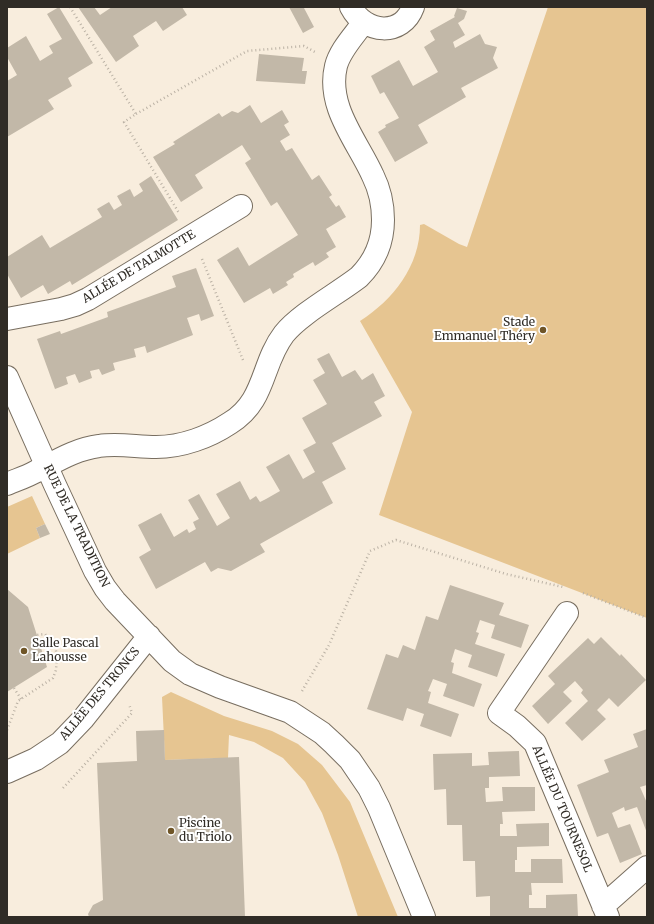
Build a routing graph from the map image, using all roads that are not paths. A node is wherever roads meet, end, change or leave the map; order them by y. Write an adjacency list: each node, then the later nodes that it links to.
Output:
1 (413, 7): 2 (street)
2 (357, 15): 6 (street)
3 (241, 206): 4 (street, ALLÉE DE TALMOTTE)
4 (7, 319)
5 (7, 377): 6 (street, RUE DE LA TRADITION)
6 (47, 465): 7 (street); 9 (street, RUE DE LA TRADITION)
7 (7, 484)
8 (567, 613): 12 (street, ALLÉE DU TOURNESOL)
9 (149, 636): 10 (street, ALLÉE DES TRONCS); 13 (street, RUE DE LA TRADITION)
10 (7, 772)
11 (647, 867): 12 (street)
12 (606, 911)
13 (424, 917)

